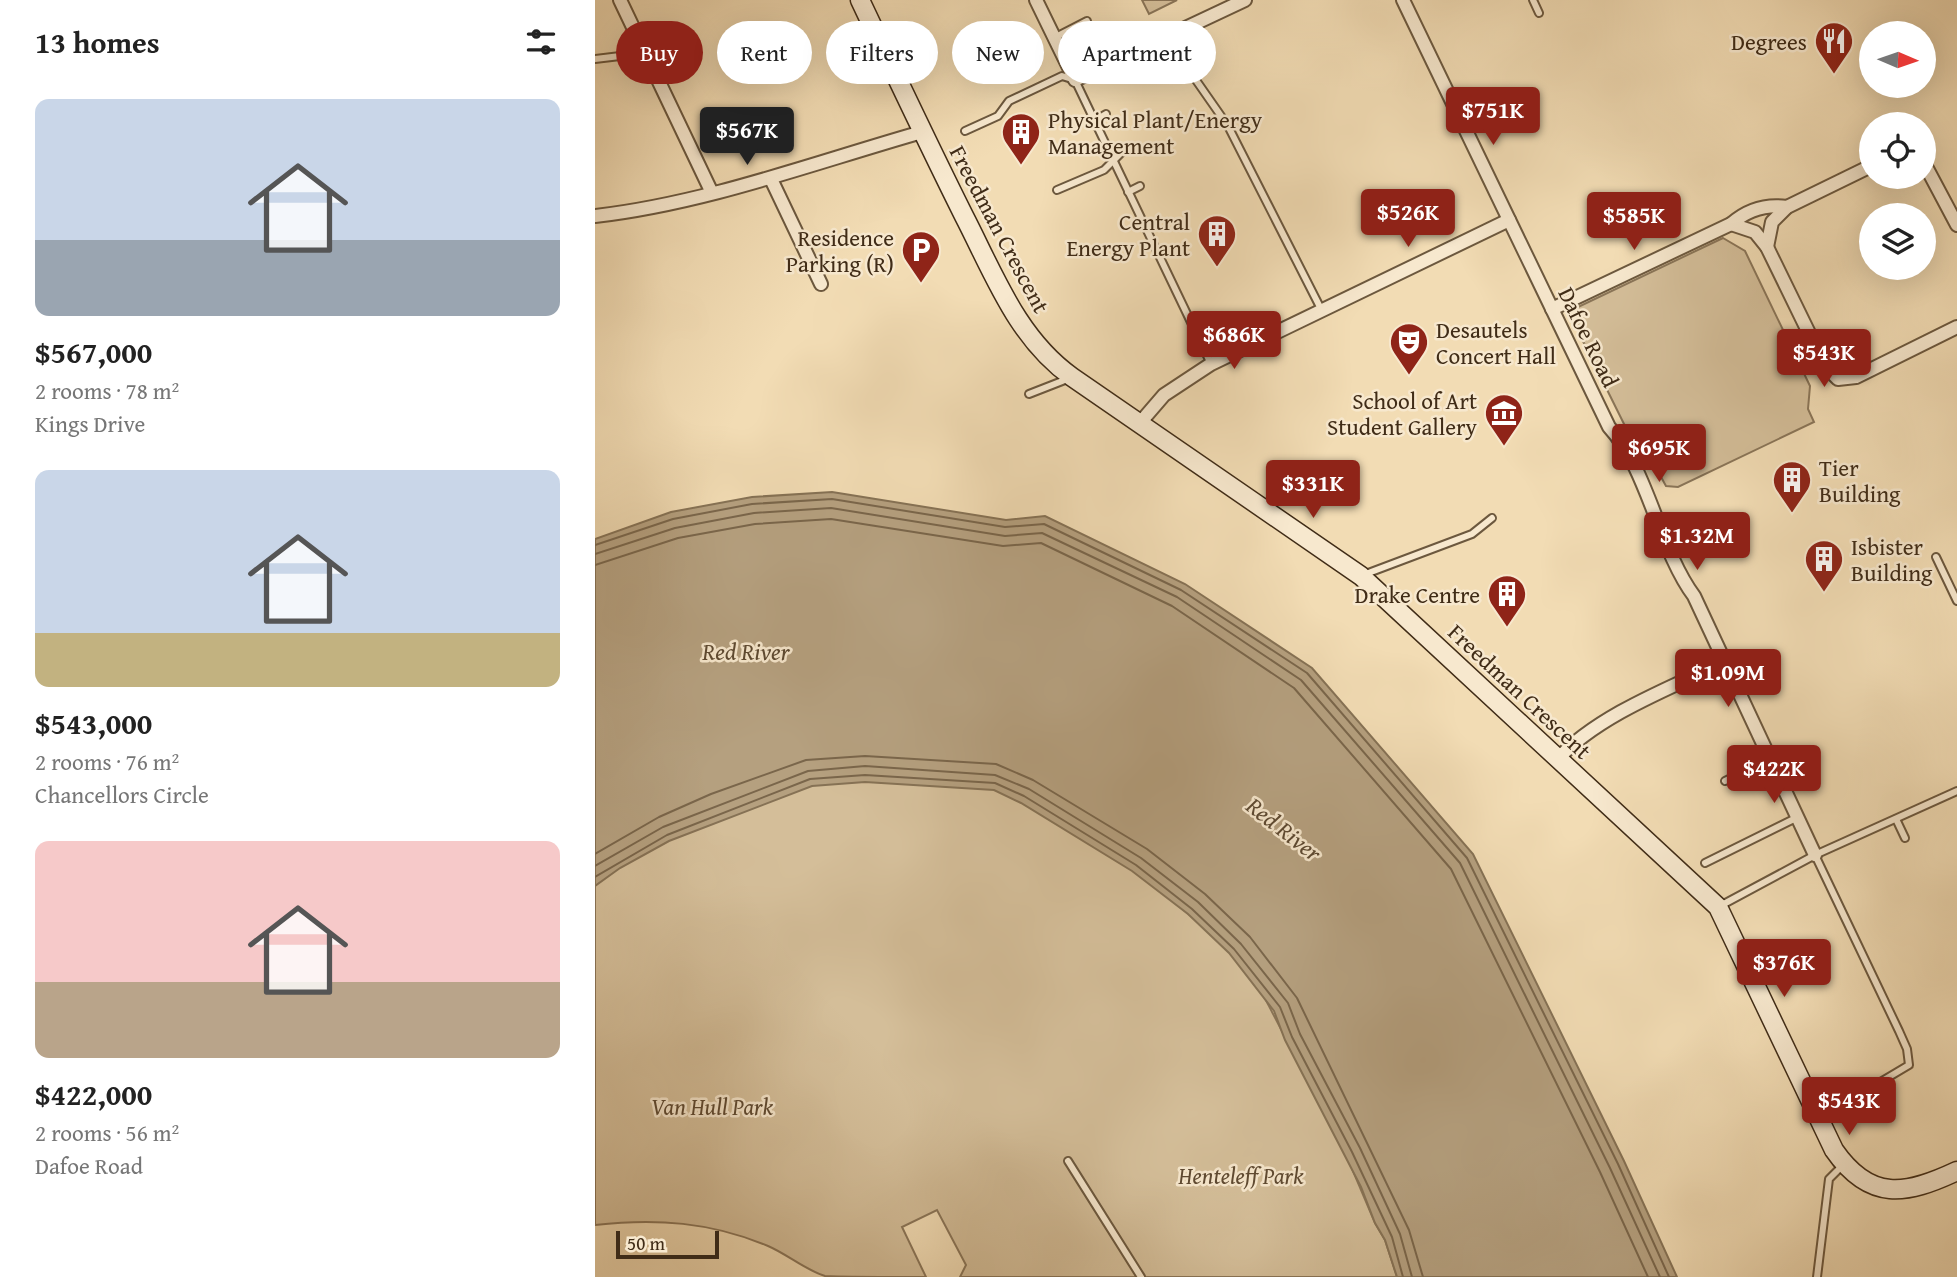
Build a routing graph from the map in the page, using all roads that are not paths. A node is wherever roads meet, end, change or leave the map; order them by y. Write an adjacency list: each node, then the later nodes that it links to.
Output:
1 (620, 0): 8 (street)
2 (860, 0): 24 (street, Freedman Crescent)
3 (1036, 0): 11 (street)
4 (1245, 0): 9 (street)
5 (1403, 0): 21 (street, Dafoe Road)
6 (1533, 0): 7 (lane)
7 (1539, 13)
8 (630, 21)
9 (1202, 21)
10 (1058, 36): 11 (lane)
11 (1054, 38): 12 (street)
12 (1058, 46)
13 (616, 56): 14 (lane)
14 (595, 59)
15 (1058, 78): 23 (lane)
16 (660, 84): 33 (street)
17 (1077, 84): 22 (lane)
18 (1199, 84): 47 (lane)
19 (1496, 113): 21 (lane)
20 (1106, 114): 22 (lane)
21 (1460, 119): 38 (street, Dafoe Road)
22 (1094, 121): 26 (lane)
23 (965, 131)
24 (922, 132): 28 (street); 53 (street, Freedman Crescent)
25 (1123, 151): 26 (lane)
26 (1113, 160): 31 (lane); 32 (lane)
27 (1859, 172): 35 (street)
28 (771, 178): 33 (street); 46 (street)
29 (1936, 185): 40 (street)
30 (1140, 186): 32 (lane)
31 (1057, 190)
32 (1128, 192): 34 (lane)
33 (712, 194): 37 (street)
34 (1133, 204): 36 (lane); 41 (lane)
35 (1787, 207): 39 (street); 43 (street)
36 (1125, 208)
37 (595, 216)
38 (1509, 220): 47 (street); 48 (street, Dafoe Road)
39 (1731, 224): 43 (street); 48 (street)
40 (1957, 225)
41 (1150, 240): 42 (lane); 44 (lane)
42 (1142, 244)
43 (1767, 247): 51 (street)
44 (1167, 276): 45 (lane); 49 (lane)
45 (1159, 280)
46 (821, 284)
47 (1321, 309): 52 (street)
48 (1552, 309): 60 (street, Dafoe Road)
49 (1185, 312): 50 (lane); 52 (lane)
50 (1176, 317)
51 (1957, 327)
52 (1211, 364): 55 (street)
53 (1072, 377): 54 (lane); 55 (street, Freedman Crescent)
54 (1030, 394)
55 (1139, 424): 58 (street, Freedman Crescent)
56 (1492, 518): 58 (lane)
57 (1936, 557): 59 (lane)
58 (1361, 576): 62 (street, Freedman Crescent)
59 (1957, 601)
60 (1725, 662): 61 (street, Dafoe Road); 62 (street)
61 (1770, 759): 63 (lane); 65 (street, Dafoe Road)
62 (1557, 760): 70 (street, Freedman Crescent)
63 (1725, 781)
64 (1957, 791): 66 (lane)
65 (1798, 817): 68 (street, Dafoe Road); 69 (lane)
66 (1896, 820): 67 (lane); 68 (lane)
67 (1905, 838)
68 (1815, 855): 70 (lane); 71 (lane)
69 (1705, 863)
70 (1718, 907): 71 (street, Freedman Crescent)
71 (1815, 1107): 73 (street, Freedman Crescent)
72 (1068, 1161): 75 (lane)
73 (1844, 1164): 74 (street, Freedman Crescent); 76 (lane)
74 (1957, 1171)
75 (1141, 1277)
76 (1817, 1277)

